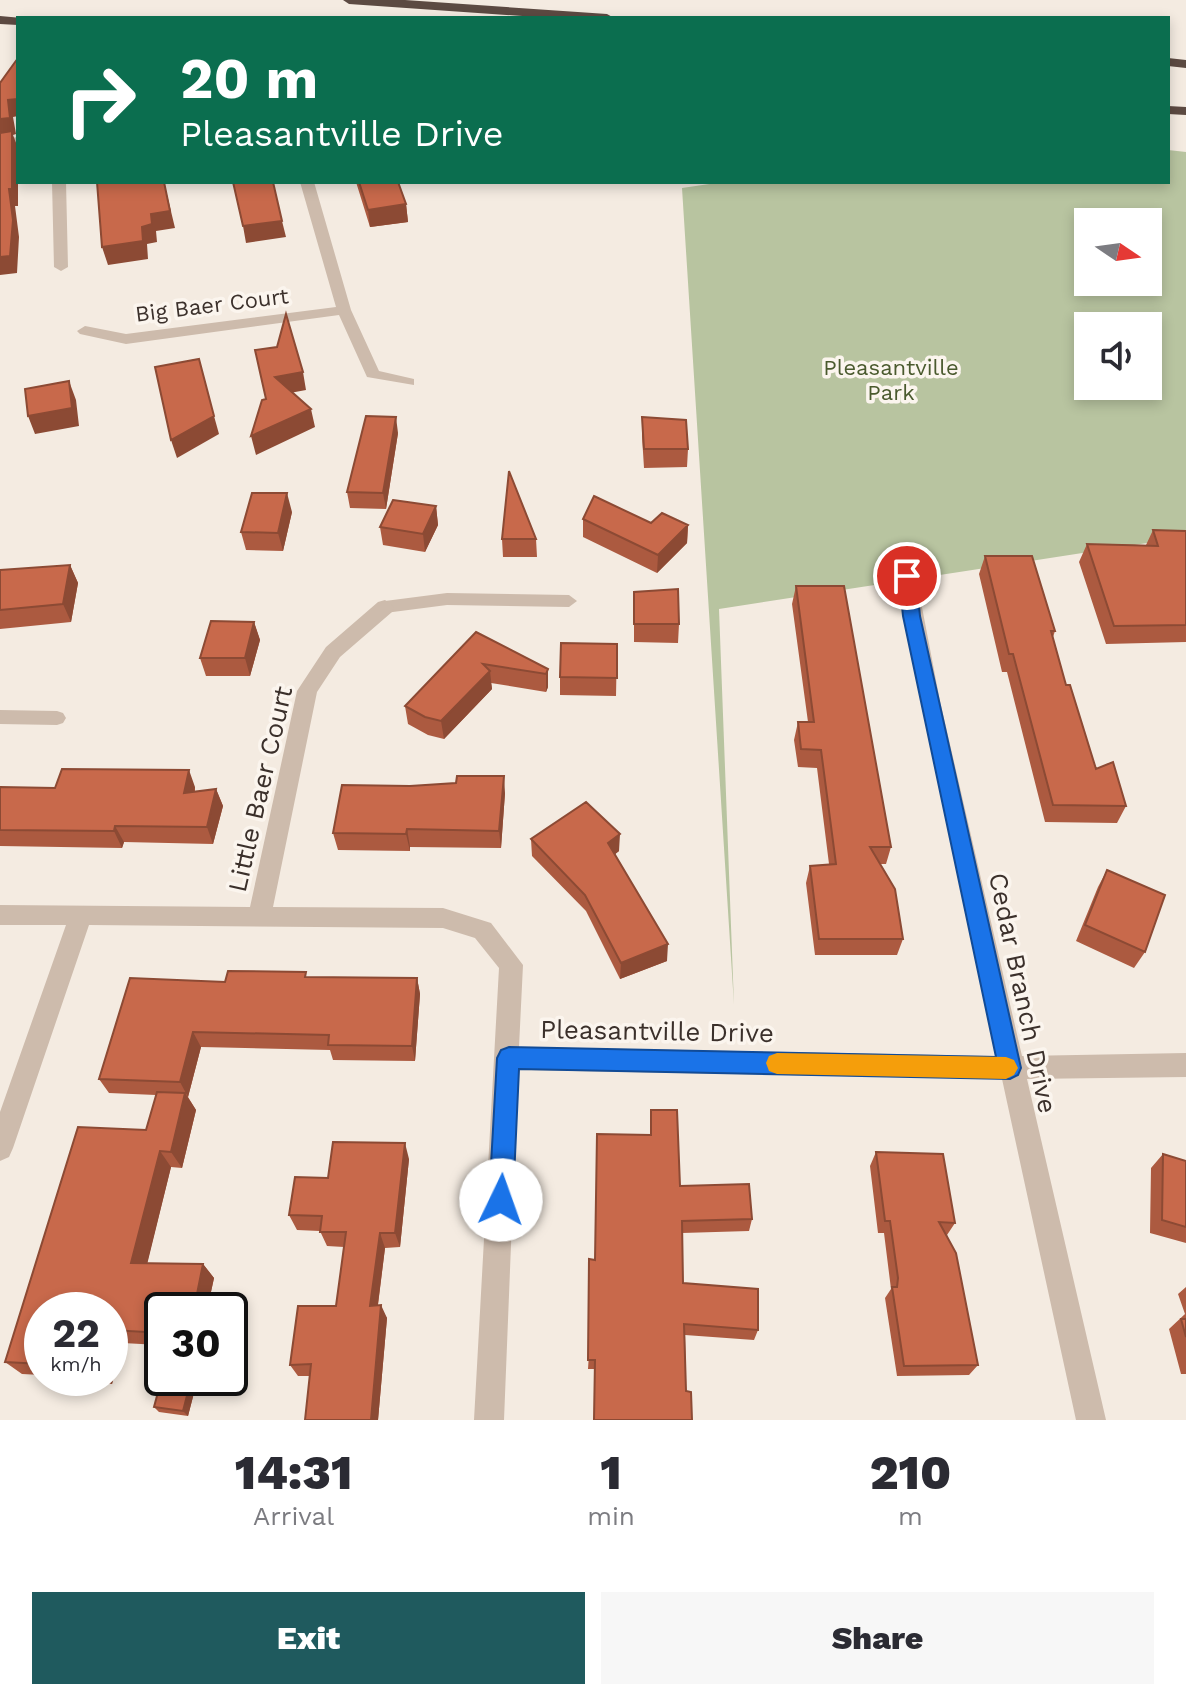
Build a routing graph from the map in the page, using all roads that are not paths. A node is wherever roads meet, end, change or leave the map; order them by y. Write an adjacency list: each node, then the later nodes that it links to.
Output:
1 (349, 0): 2 (highway)
2 (578, 16)
3 (59, 184): 5 (street)
4 (308, 184): 6 (street)
5 (61, 267)
6 (344, 310): 7 (street, Big Baer Court); 8 (street)
7 (85, 331)
8 (408, 382)
9 (907, 576): 19 (street, Cedar Branch Drive)
10 (569, 601): 11 (lane)
11 (385, 607): 16 (street, Little Baer Court)
12 (0, 717): 13 (lane)
13 (57, 718)
14 (0, 915): 15 (street, Pleasantville Drive)
15 (81, 915): 16 (street, Pleasantville Drive); 20 (street)
16 (259, 918): 17 (street, Pleasantville Drive)
17 (509, 1058): 19 (street, Pleasantville Drive); 21 (street)
18 (1186, 1065): 19 (street, Pleasantville Drive)
19 (1010, 1068): 22 (street, Cedar Branch Drive)
20 (0, 1148)
21 (489, 1420)
22 (1091, 1420)

